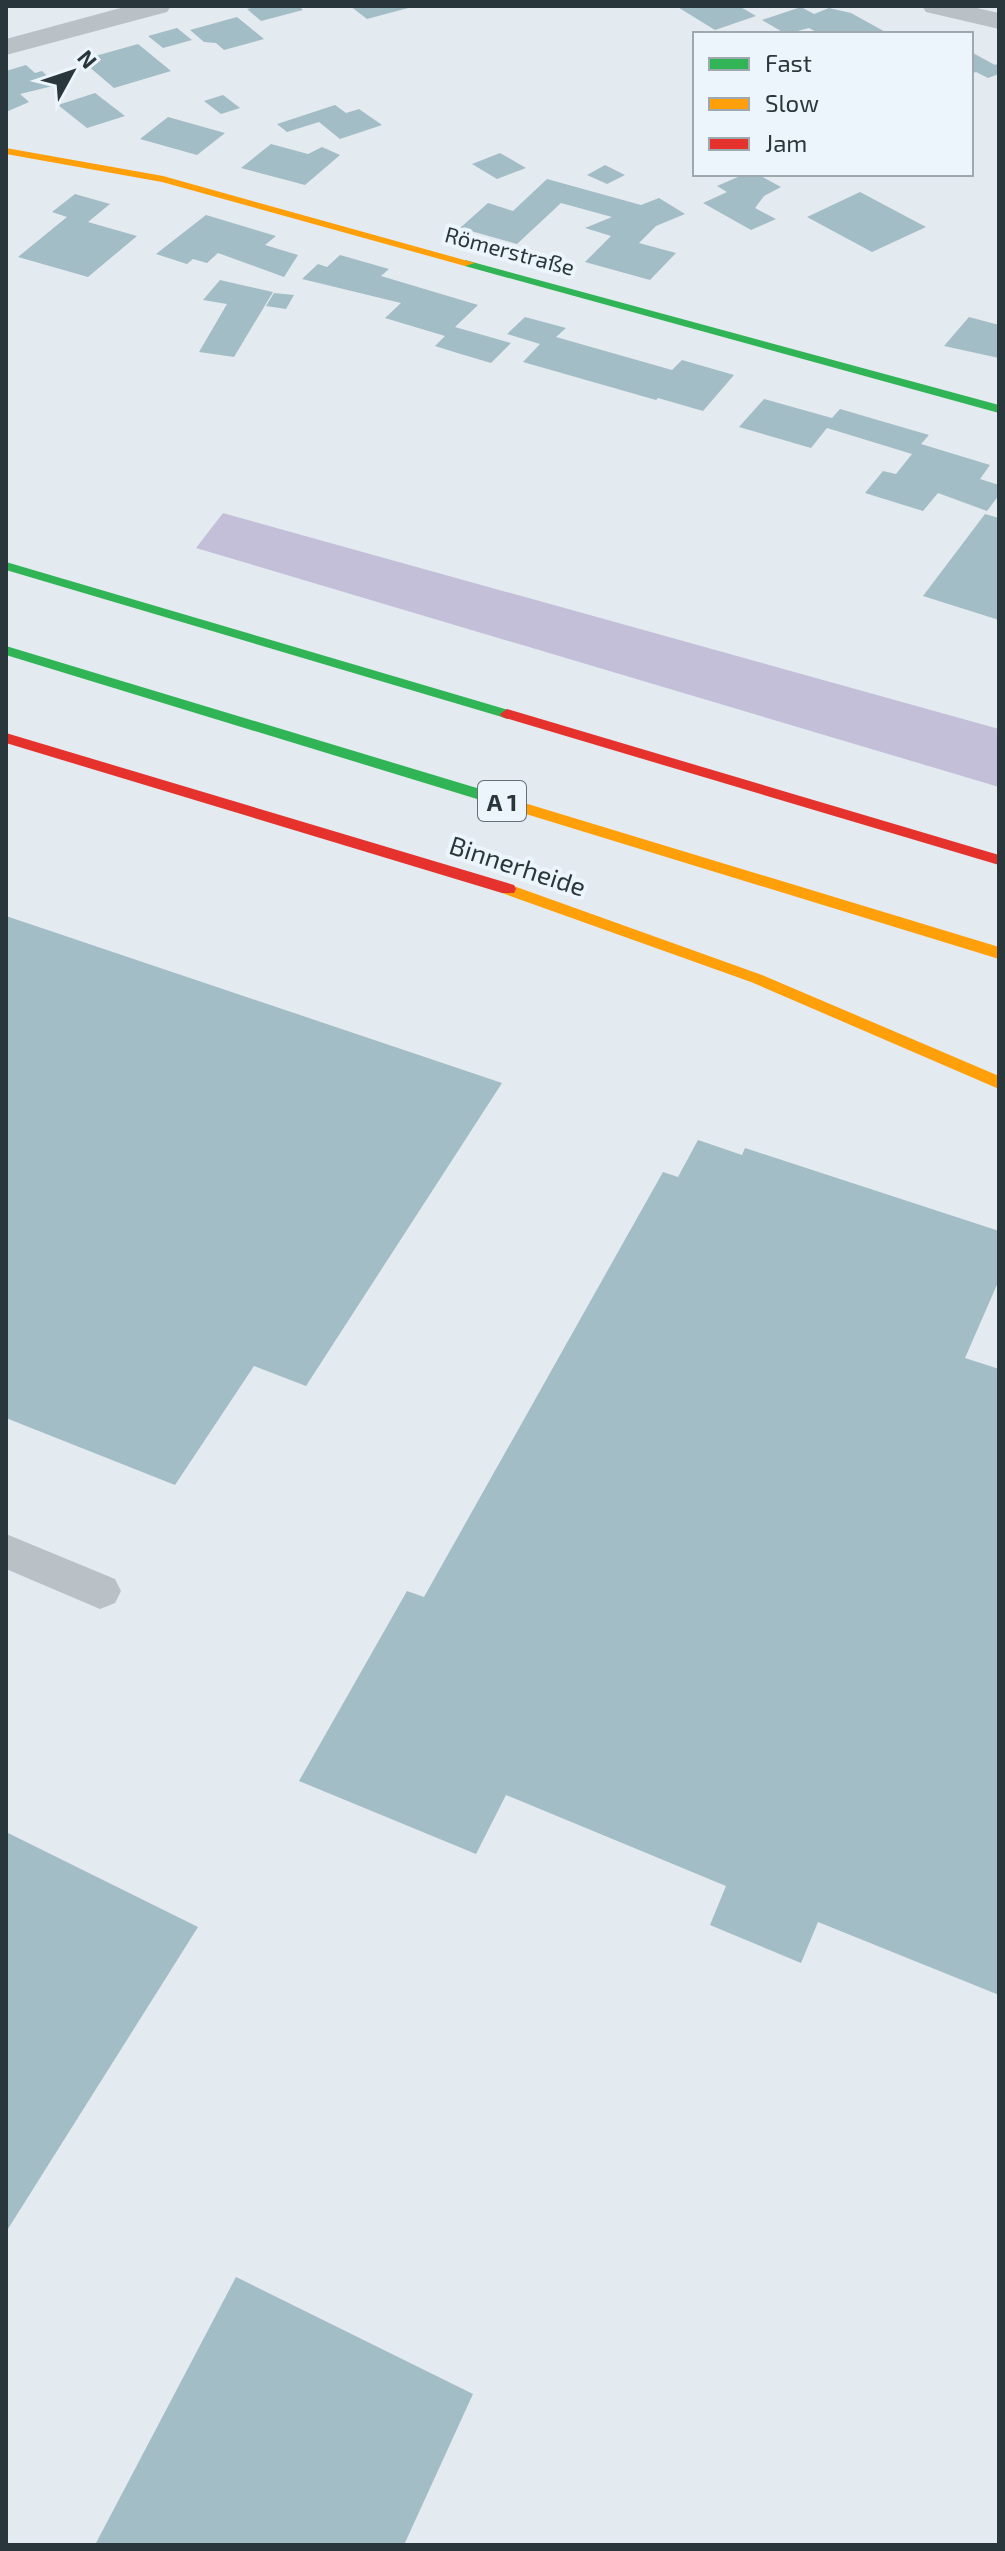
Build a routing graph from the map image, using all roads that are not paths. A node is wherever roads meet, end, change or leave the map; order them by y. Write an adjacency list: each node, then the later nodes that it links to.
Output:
1 (158, 6): 4 (street)
2 (935, 6): 3 (street)
3 (999, 21)
4 (6, 47)
5 (6, 151): 6 (main road, Römerstraße)
6 (999, 409)
7 (6, 566): 10 (main road)
8 (6, 650): 11 (main road, A 1)
9 (6, 738): 12 (main road, Binnerheide)
10 (999, 860)
11 (999, 953)
12 (999, 1083)
13 (6, 1551): 14 (lane)
14 (100, 1591)

